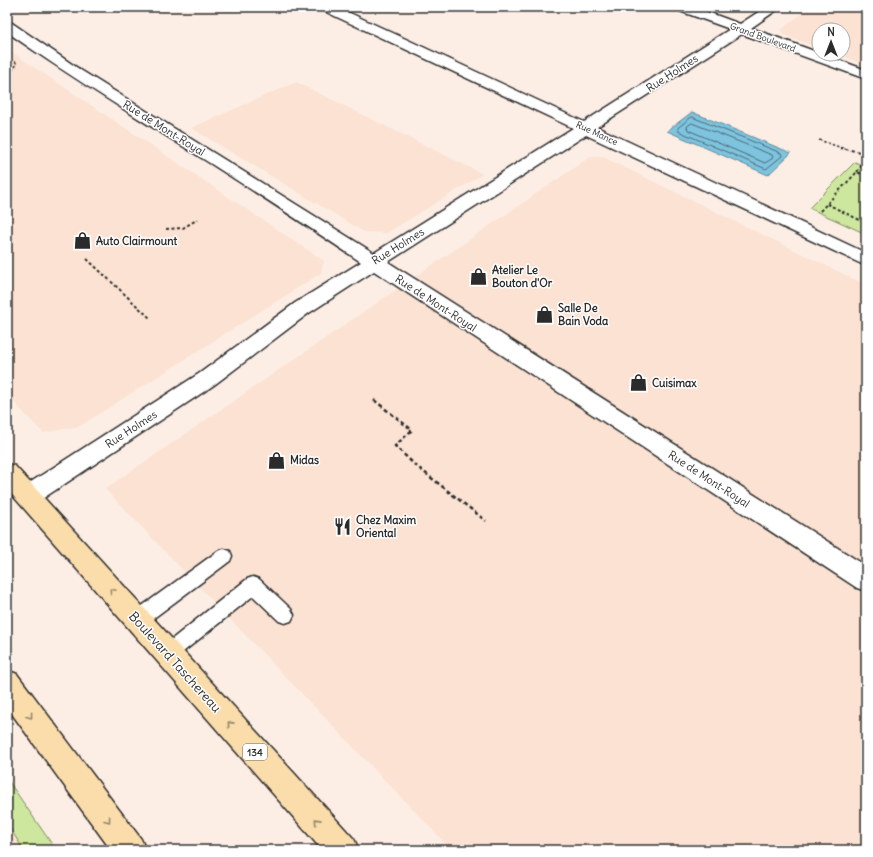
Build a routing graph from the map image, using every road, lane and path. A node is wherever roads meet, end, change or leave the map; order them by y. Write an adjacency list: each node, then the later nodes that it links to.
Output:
1 (327, 7): 9 (street, Rue Mance)
2 (682, 7): 5 (street, Grand Boulevard)
3 (775, 7): 5 (street, Rue Holmes)
4 (7, 26): 22 (street, Rue de Mont-Royal)
5 (742, 29): 7 (street, Grand Boulevard); 9 (street, Rue Holmes)
6 (12, 58): 8 (path)
7 (866, 74)
8 (7, 78)
9 (587, 128): 21 (street, Rue Mance); 22 (street, Rue Holmes)
10 (819, 140): 11 (path)
11 (866, 153)
12 (866, 159): 13 (path)
13 (857, 172): 14 (path); 15 (path)
14 (866, 176)
15 (827, 204): 16 (path); 18 (path)
16 (817, 214)
17 (198, 219): 19 (path)
18 (866, 223)
19 (166, 229)
20 (86, 259): 23 (path)
21 (866, 260)
22 (373, 262): 26 (street, Rue Holmes); 29 (street, Rue de Mont-Royal)
23 (150, 318)
24 (374, 400): 27 (path)
25 (7, 473): 26 (main road, Boulevard Taschereau / 134)
26 (28, 496): 31 (main road, Boulevard Taschereau / 134, one-way to 26)
27 (486, 520)
28 (224, 556): 31 (lane)
29 (866, 580)
30 (285, 616): 32 (lane)
31 (137, 620): 32 (main road, Boulevard Taschereau / 134)
32 (167, 654): 35 (main road, Boulevard Taschereau / 134, one-way to 32)
33 (7, 684): 34 (main road, one-way to 34)
34 (130, 850)
35 (343, 850)

